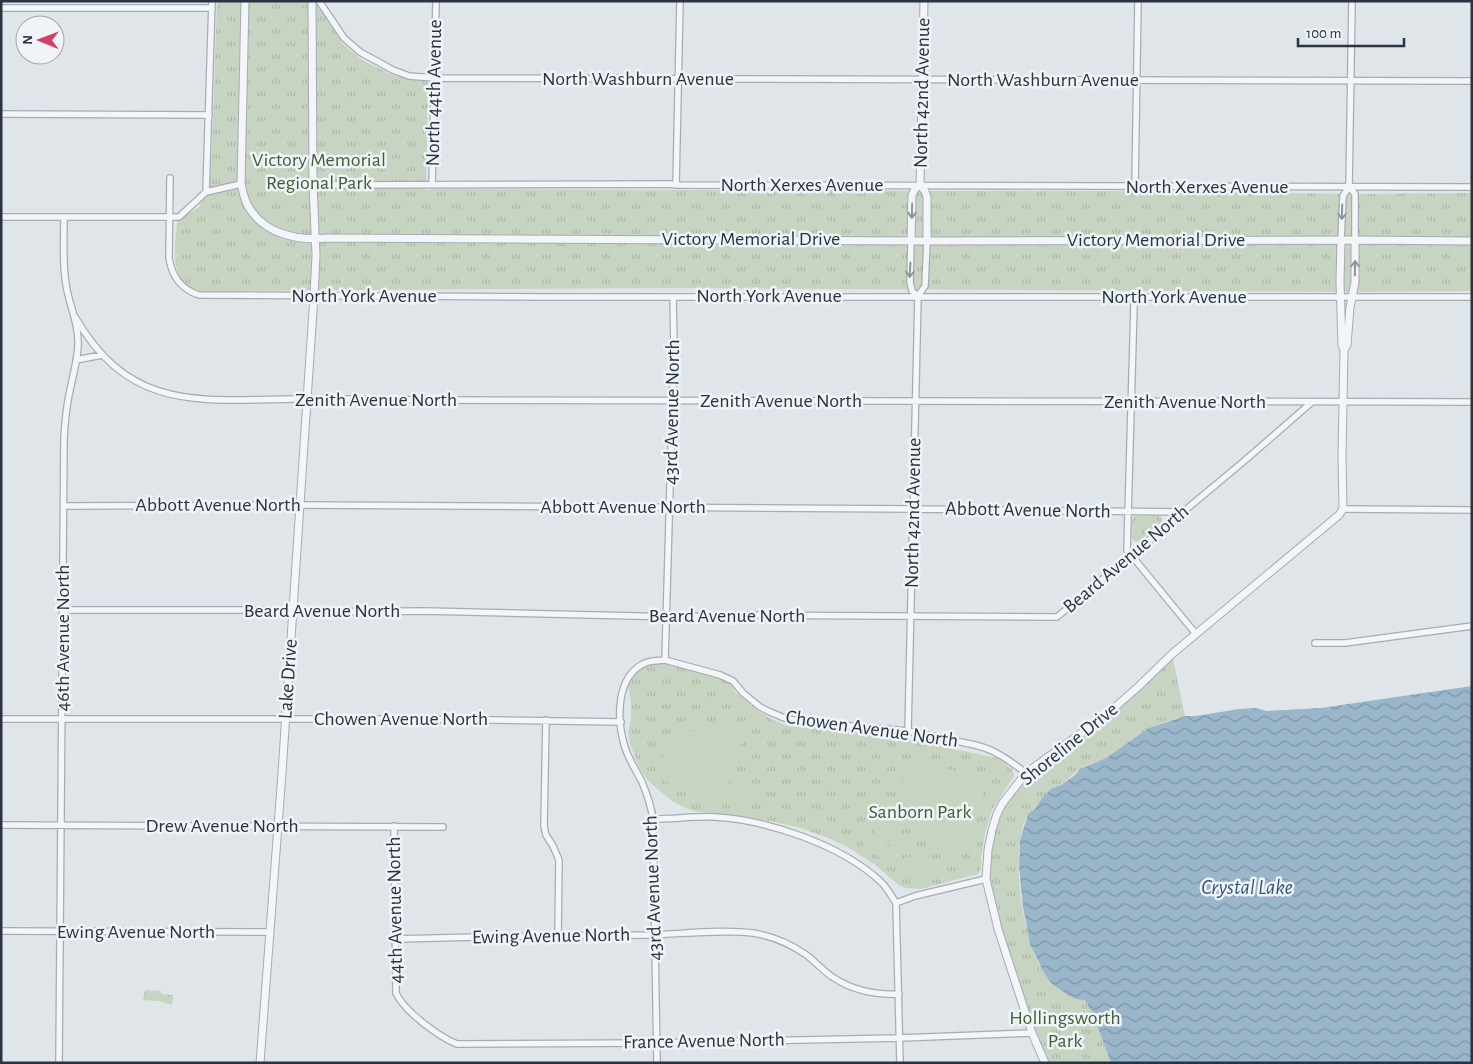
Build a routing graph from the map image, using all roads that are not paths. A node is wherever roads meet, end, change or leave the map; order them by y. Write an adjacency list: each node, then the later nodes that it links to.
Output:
1 (212, 1): 11 (street)
2 (245, 1): 21 (street, Victory Memorial Drive)
3 (312, 1): 22 (street, Lake Drive)
4 (319, 1): 12 (street, North Washburn Avenue)
5 (436, 1): 12 (street, North 44th Avenue)
6 (680, 1): 13 (street)
7 (924, 1): 14 (street, North 42nd Avenue)
8 (1138, 1): 15 (street)
9 (1352, 1): 16 (street)
10 (1, 8): 11 (street)
11 (212, 8): 19 (street)
12 (434, 78): 13 (street, North Washburn Avenue); 23 (street, North 44th Avenue)
13 (678, 80): 14 (street, North Washburn Avenue); 25 (street)
14 (923, 80): 15 (street, North Washburn Avenue); 24 (street, North 42nd Avenue)
15 (1137, 80): 16 (street, North Washburn Avenue); 27 (street)
16 (1351, 81): 17 (street, North Washburn Avenue); 28 (street)
17 (1472, 81)
18 (1, 114): 19 (street)
19 (209, 115): 29 (street)
20 (170, 178): 32 (street, North York Avenue)
21 (241, 184): 29 (street); 33 (street, Victory Memorial Drive)
22 (313, 185): 23 (street, North Xerxes Avenue); 33 (street, Lake Drive)
23 (432, 185): 25 (street, North Xerxes Avenue)
24 (920, 185): 25 (street, North Xerxes Avenue); 27 (street, North Xerxes Avenue); 36 (street, North 42nd Avenue, one-way to 36); 37 (street, North 42nd Avenue)
25 (676, 186)
26 (1472, 186): 28 (street, North Xerxes Avenue)
27 (1135, 187): 28 (street, North Xerxes Avenue)
28 (1349, 187): 34 (street, one-way to 34); 35 (street)
29 (206, 192): 32 (street)
30 (1, 216): 31 (street)
31 (64, 217): 32 (street); 46 (street, 46th Avenue North)
32 (170, 217): 39 (street, North York Avenue)
33 (315, 239): 36 (street, Victory Memorial Drive); 39 (street, Lake Drive)
34 (1341, 240): 35 (street, Victory Memorial Drive); 37 (street, Victory Memorial Drive); 43 (street)
35 (1355, 240): 38 (street, Victory Memorial Drive); 45 (street, one-way to 35)
36 (912, 241): 37 (street, Victory Memorial Drive); 41 (street, North 42nd Avenue, one-way to 41)
37 (928, 241): 41 (street, North 42nd Avenue)
38 (1472, 241)
39 (314, 296): 40 (street, North York Avenue); 50 (street, Lake Drive)
40 (674, 296): 41 (street, North York Avenue); 51 (street, 43rd Avenue North)
41 (918, 296): 42 (street, North York Avenue); 52 (street, North 42nd Avenue)
42 (1132, 297): 43 (street, North York Avenue); 53 (street)
43 (1340, 297): 45 (street, North York Avenue); 47 (street)
44 (1472, 297): 45 (street, North York Avenue)
45 (1352, 298): 47 (street)
46 (75, 317): 48 (street, Zenith Avenue North); 49 (street, 46th Avenue North)
47 (1344, 350): 55 (street)
48 (102, 355): 49 (street); 50 (street, Zenith Avenue North)
49 (76, 360): 58 (street, 46th Avenue North)
50 (308, 399): 51 (street, Zenith Avenue North); 57 (street, Lake Drive)
51 (672, 400): 52 (street, Zenith Avenue North); 59 (street, 43rd Avenue North)
52 (916, 401): 53 (street, Zenith Avenue North); 60 (street, North 42nd Avenue)
53 (1130, 401): 54 (street, Zenith Avenue North); 63 (street)
54 (1312, 402): 55 (street, Zenith Avenue North); 64 (street, Beard Avenue North)
55 (1344, 402): 56 (street, Zenith Avenue North); 61 (street)
56 (1472, 402)
57 (300, 505): 58 (street, Abbott Avenue North); 59 (street, Abbott Avenue North); 67 (street, Lake Drive)
58 (64, 506): 66 (street, 46th Avenue North)
59 (669, 508): 60 (street, Abbott Avenue North); 68 (street, 43rd Avenue North)
60 (913, 508): 63 (street, Abbott Avenue North); 69 (street, North 42nd Avenue)
61 (1343, 509): 62 (street); 71 (street, Shoreline Drive)
62 (1472, 510)
63 (1128, 511): 64 (street, Abbott Avenue North); 65 (street)
64 (1183, 512): 65 (street, Beard Avenue North)
65 (1131, 555): 69 (street, Beard Avenue North); 71 (street)
66 (63, 610): 67 (street, Beard Avenue North); 75 (street, 46th Avenue North)
67 (293, 610): 68 (street, Beard Avenue North); 76 (street, Lake Drive)
68 (667, 616): 69 (street, Beard Avenue North); 73 (street, 43rd Avenue North)
69 (911, 616): 79 (street, North 42nd Avenue)
70 (1472, 626): 72 (street)
71 (1196, 634): 80 (street, Shoreline Drive)
72 (1315, 643)
73 (666, 660): 78 (street, 43rd Avenue North); 79 (street, Chowen Avenue North)
74 (1, 719): 75 (street, Chowen Avenue North)
75 (62, 719): 76 (street, Chowen Avenue North); 83 (street, 46th Avenue North)
76 (285, 719): 77 (street, Chowen Avenue North); 84 (street, Lake Drive)
77 (546, 720): 78 (street, Chowen Avenue North); 92 (street)
78 (621, 722): 81 (street, 43rd Avenue North)
79 (908, 730): 80 (street, Chowen Avenue North)
80 (1026, 773): 87 (street, Shoreline Drive)
81 (653, 819): 88 (street); 93 (street, 43rd Avenue North)
82 (1, 825): 83 (street, Drew Avenue North)
83 (62, 825): 84 (street, Drew Avenue North); 89 (street, 46th Avenue North)
84 (278, 826): 85 (street, Drew Avenue North); 91 (street, Lake Drive)
85 (394, 826): 86 (street, Drew Avenue North); 94 (street, 44th Avenue North)
86 (443, 827)
87 (986, 879): 88 (street); 97 (street, Shoreline Drive)
88 (896, 903): 96 (street)
89 (61, 931): 90 (street, Ewing Avenue North); 91 (street, Ewing Avenue North); 100 (street, 46th Avenue North)
90 (1, 932)
91 (270, 932): 101 (street, Lake Drive)
92 (558, 935): 93 (street, Ewing Avenue North); 94 (street, Ewing Avenue North)
93 (655, 935): 96 (street, Ewing Avenue North); 99 (street, 43rd Avenue North)
94 (396, 938): 95 (street, 44th Avenue North)
95 (396, 993): 99 (street, France Avenue North)
96 (900, 994): 98 (street)
97 (1032, 1033): 98 (street, France Avenue North); 104 (street, Shoreline Drive)
98 (900, 1038): 99 (street, France Avenue North); 103 (street)
99 (657, 1043): 102 (street, 43rd Avenue North)
100 (59, 1063)
101 (260, 1063)
102 (657, 1063)
103 (900, 1063)
104 (1045, 1063)

